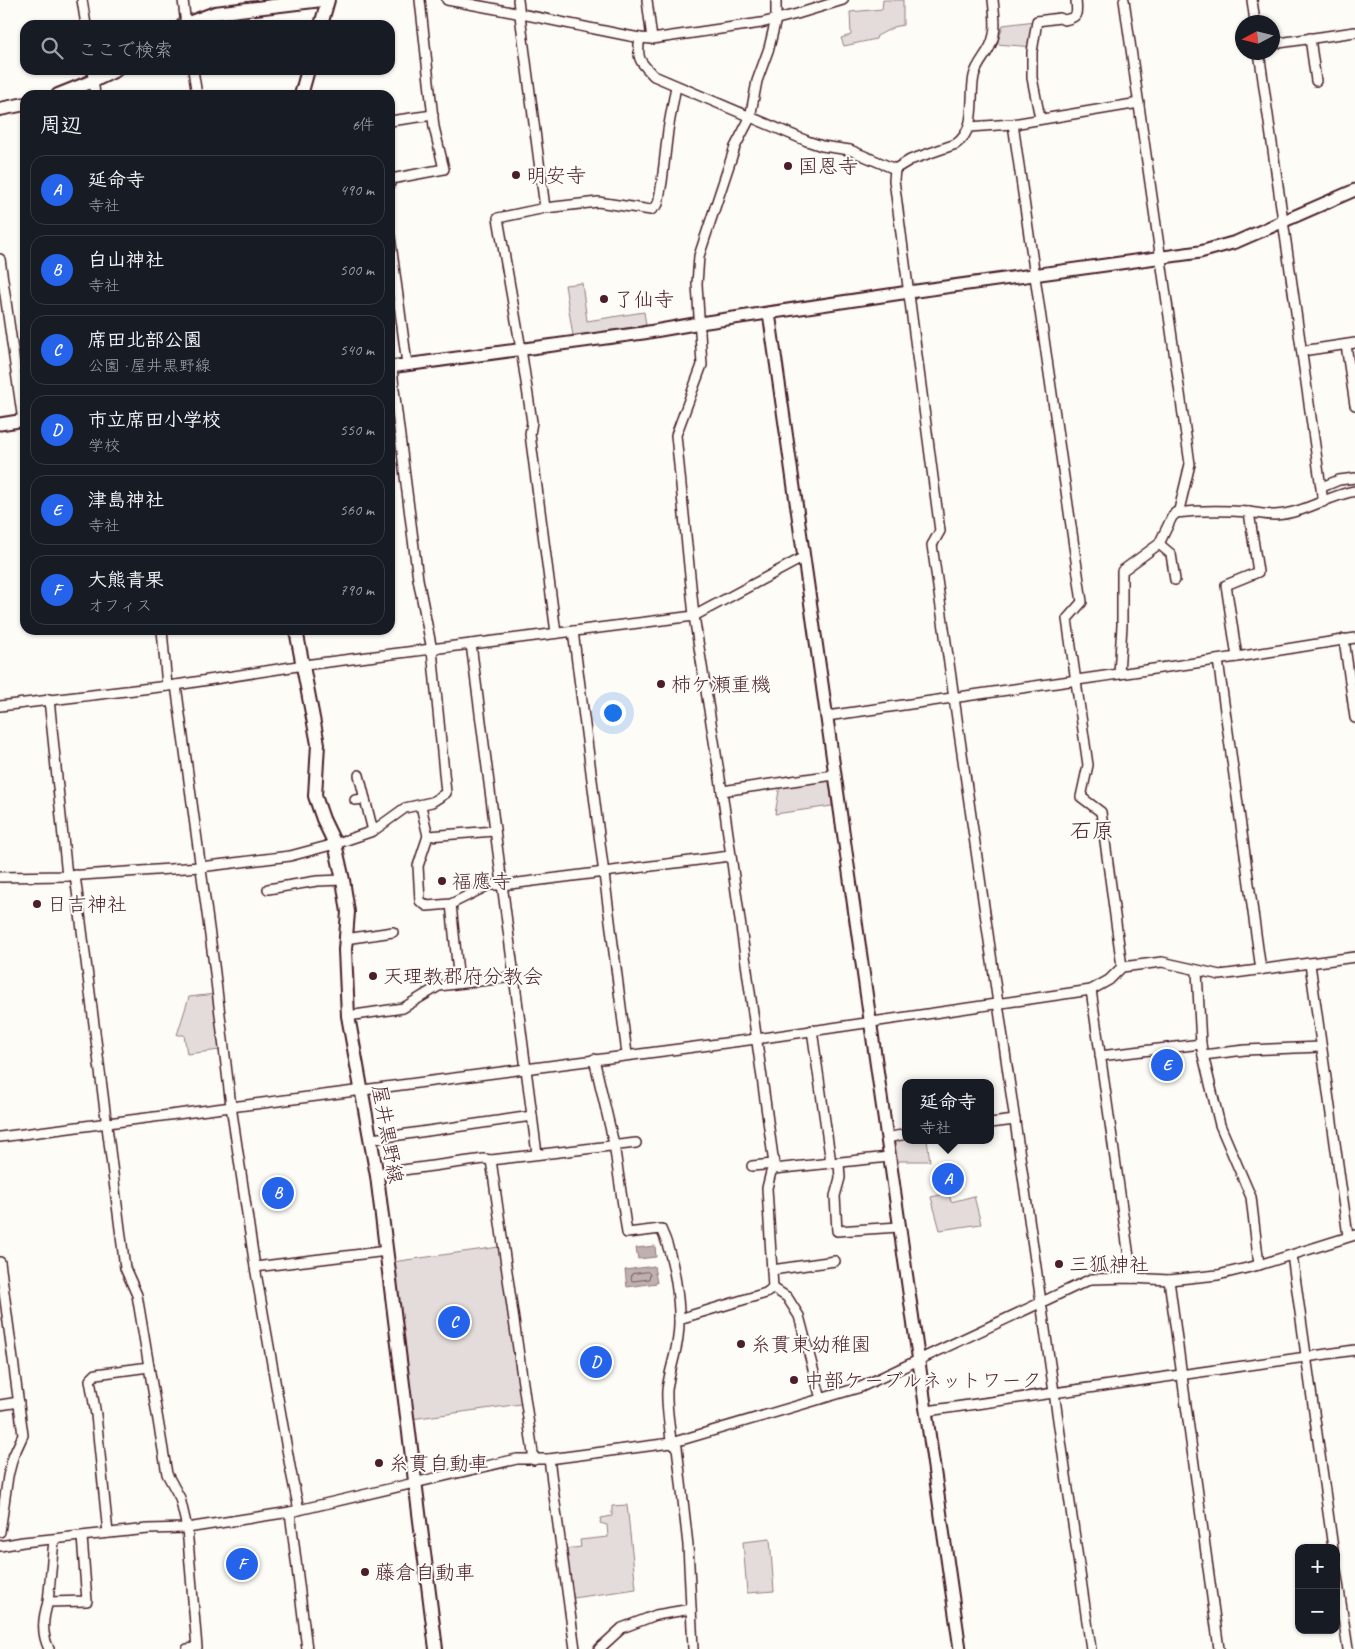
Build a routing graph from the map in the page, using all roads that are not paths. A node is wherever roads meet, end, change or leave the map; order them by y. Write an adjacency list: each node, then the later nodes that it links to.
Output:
1 (82, 0): 19 (street)
2 (183, 0): 20 (street)
3 (322, 0): 15 (main road)
4 (328, 0): 22 (main road)
5 (420, 0): 41 (street)
6 (447, 0): 16 (street)
7 (518, 0): 16 (street)
8 (647, 0): 26 (street)
9 (776, 0): 18 (street)
10 (842, 0): 18 (street)
11 (993, 0): 46 (street)
12 (1076, 0): 43 (street)
13 (1124, 0): 38 (street)
14 (1252, 0): 17 (street)
15 (266, 3): 21 (main road)
16 (519, 13): 24 (street); 50 (street)
17 (1254, 15)
18 (776, 18): 26 (street); 42 (street)
19 (85, 20)
20 (185, 20)
21 (196, 20)
22 (322, 20)
23 (1355, 32): 25 (street)
24 (640, 38): 26 (street); 33 (street)
25 (1310, 38): 27 (street); 32 (street)
26 (652, 39)
27 (1280, 43)
28 (1260, 60): 51 (street)
29 (194, 75): 36 (street)
30 (307, 75): 37 (main road)
31 (93, 76): 34 (main road); 35 (street)
32 (1316, 81)
33 (676, 86): 42 (street); 50 (street)
34 (67, 90)
35 (94, 90)
36 (196, 90)
37 (302, 90)
38 (1139, 103): 43 (street); 52 (street)
39 (20, 105): 40 (main road)
40 (0, 109)
41 (433, 115): 44 (street); 48 (street)
42 (750, 118): 47 (street); 58 (street)
43 (1040, 118): 45 (street)
44 (395, 120)
45 (1013, 124): 46 (street); 55 (street)
46 (970, 127): 47 (street)
47 (895, 169): 56 (street)
48 (395, 177)
49 (1355, 190): 51 (street)
50 (545, 208): 60 (street)
51 (1284, 222): 52 (street); 61 (street)
52 (1161, 258): 55 (street); 74 (street)
53 (0, 259): 64 (street)
54 (395, 274): 62 (street)
55 (1035, 276): 56 (street); 91 (street)
56 (909, 292): 57 (street); 94 (street)
57 (769, 313): 58 (street); 76 (street)
58 (700, 323): 60 (street); 78 (street)
59 (1351, 344): 61 (street); 66 (street)
60 (522, 349): 62 (street); 80 (street)
61 (1302, 351): 70 (street)
62 (407, 364): 63 (street)
63 (395, 366)
64 (20, 394)
65 (395, 396): 86 (street)
66 (1355, 405)
67 (20, 422): 68 (street)
68 (0, 424)
69 (1355, 478): 70 (street)
70 (1322, 487): 72 (street)
71 (1355, 491): 72 (street)
72 (1324, 502): 73 (street)
73 (1249, 512): 74 (street); 87 (street)
74 (1175, 513): 75 (street)
75 (1159, 544): 77 (street); 90 (street)
76 (804, 558): 78 (street); 96 (street)
77 (1175, 580)
78 (694, 616): 79 (street); 100 (street)
79 (573, 631): 80 (street); 110 (street)
80 (556, 634): 85 (street)
81 (163, 635): 92 (street)
82 (297, 635): 89 (main road, 屋井黒野線)
83 (1355, 638): 84 (street)
84 (1344, 640): 87 (street); 97 (street)
85 (471, 644): 86 (street); 105 (street)
86 (432, 650): 89 (street); 103 (street)
87 (1238, 657): 88 (street)
88 (1218, 660): 90 (street); 122 (street)
89 (304, 666): 92 (street); 107 (main road, 屋井黒野線)
90 (1119, 674): 91 (street)
91 (1076, 680): 94 (street); 121 (street)
92 (171, 685): 93 (street); 109 (street)
93 (49, 699): 95 (street); 111 (street)
94 (954, 699): 96 (street); 127 (street)
95 (0, 706)
96 (827, 716): 98 (street)
97 (1355, 718)
98 (834, 774): 100 (street); 129 (street)
99 (359, 775): 101 (street)
100 (722, 791): 108 (street)
101 (364, 799): 102 (street); 104 (street)
102 (355, 800)
103 (421, 806): 104 (street); 106 (street)
104 (373, 831): 107 (street)
105 (495, 831): 106 (street); 114 (street)
106 (428, 836): 116 (street)
107 (335, 844): 109 (street); 113 (main road, 屋井黒野線)
108 (730, 856): 110 (street); 131 (street)
109 (200, 867): 111 (street); 140 (street)
110 (605, 872): 114 (street); 134 (street)
111 (71, 876): 112 (street); 144 (street)
112 (0, 877)
113 (344, 880): 115 (street); 118 (main road, 屋井黒野線)
114 (502, 885): 116 (street); 124 (street)
115 (268, 888)
116 (451, 904): 125 (street)
117 (393, 932): 118 (street)
118 (345, 939): 128 (main road, 屋井黒野線)
119 (1355, 957): 120 (street)
120 (1310, 964): 122 (street); 133 (street)
121 (1122, 967): 123 (street); 126 (street)
122 (1261, 970): 123 (street)
123 (1197, 971): 132 (street)
124 (513, 978): 125 (street); 138 (street)
125 (459, 983): 128 (street)
126 (1091, 990): 127 (street); 136 (street)
127 (998, 1003): 129 (street); 142 (street)
128 (348, 1016): 139 (main road, 屋井黒野線)
129 (870, 1022): 130 (street); 147 (street)
130 (812, 1030): 131 (street); 154 (street)
131 (756, 1039): 134 (street); 156 (street)
132 (1201, 1044): 135 (street); 136 (street)
133 (1321, 1047): 135 (street); 159 (street)
134 (627, 1054): 137 (street)
135 (1203, 1055): 164 (street)
136 (1100, 1056): 167 (street)
137 (594, 1059): 138 (street); 150 (street)
138 (526, 1068): 139 (street); 141 (street)
139 (361, 1090): 140 (street); 148 (main road, 屋井黒野線)
140 (231, 1106): 144 (street); 165 (street)
141 (532, 1116): 148 (street); 151 (street)
142 (1014, 1120): 143 (street); 170 (street)
143 (994, 1122)
144 (106, 1123): 146 (street); 175 (street)
145 (902, 1135): 147 (street)
146 (0, 1137)
147 (887, 1138): 152 (street)
148 (372, 1139): 157 (main road, 屋井黒野線)
149 (636, 1143): 150 (street)
150 (614, 1144): 151 (street); 171 (street)
151 (538, 1154): 153 (street)
152 (889, 1156): 154 (street); 158 (street)
153 (491, 1160): 157 (street); 184 (street)
154 (835, 1163): 156 (street); 158 (street)
155 (752, 1166): 156 (street)
156 (774, 1166): 166 (street)
157 (377, 1176): 160 (main road, 屋井黒野線)
158 (899, 1227): 174 (street)
159 (1352, 1235): 161 (street)
160 (387, 1251): 165 (street); 185 (main road, 屋井黒野線)
161 (1292, 1255): 164 (street); 173 (street)
162 (835, 1261): 166 (street)
163 (0, 1262): 179 (street)
164 (1259, 1265): 168 (street)
165 (255, 1267): 186 (street)
166 (772, 1270): 169 (street)
167 (1132, 1278): 168 (street); 170 (street)
168 (1169, 1280): 176 (street)
169 (773, 1288): 171 (street); 178 (street)
170 (1041, 1303): 174 (street); 177 (street)
171 (679, 1319): 182 (street)
172 (1355, 1350): 173 (street)
173 (1306, 1357): 176 (street); 192 (street)
174 (919, 1360): 178 (street); 181 (street)
175 (149, 1366): 187 (street); 189 (street)
176 (1181, 1375): 177 (street); 206 (street)
177 (1054, 1393): 181 (street); 205 (street)
178 (820, 1399): 182 (street)
179 (19, 1402): 180 (street); 188 (street)
180 (0, 1405)
181 (927, 1411): 204 (street)
182 (671, 1443): 183 (street); 196 (street)
183 (548, 1459): 184 (street); 201 (street)
184 (534, 1460): 185 (street)
185 (415, 1484): 186 (street); 200 (main road, 屋井黒野線)
186 (295, 1511): 187 (street); 199 (street)
187 (187, 1528): 189 (street); 198 (street)
188 (0, 1532)
189 (108, 1533): 190 (street)
190 (82, 1537): 191 (street); 195 (street)
191 (54, 1540): 193 (street); 195 (street)
192 (1332, 1544)
193 (0, 1546)
194 (1339, 1589): 207 (street)
195 (48, 1602): 197 (street)
196 (691, 1609): 202 (street); 203 (street)
197 (49, 1649)
198 (189, 1649)
199 (307, 1649)
200 (436, 1649)
201 (575, 1649)
202 (599, 1649)
203 (694, 1649)
204 (960, 1649)
205 (1091, 1649)
206 (1220, 1649)
207 (1348, 1649)

